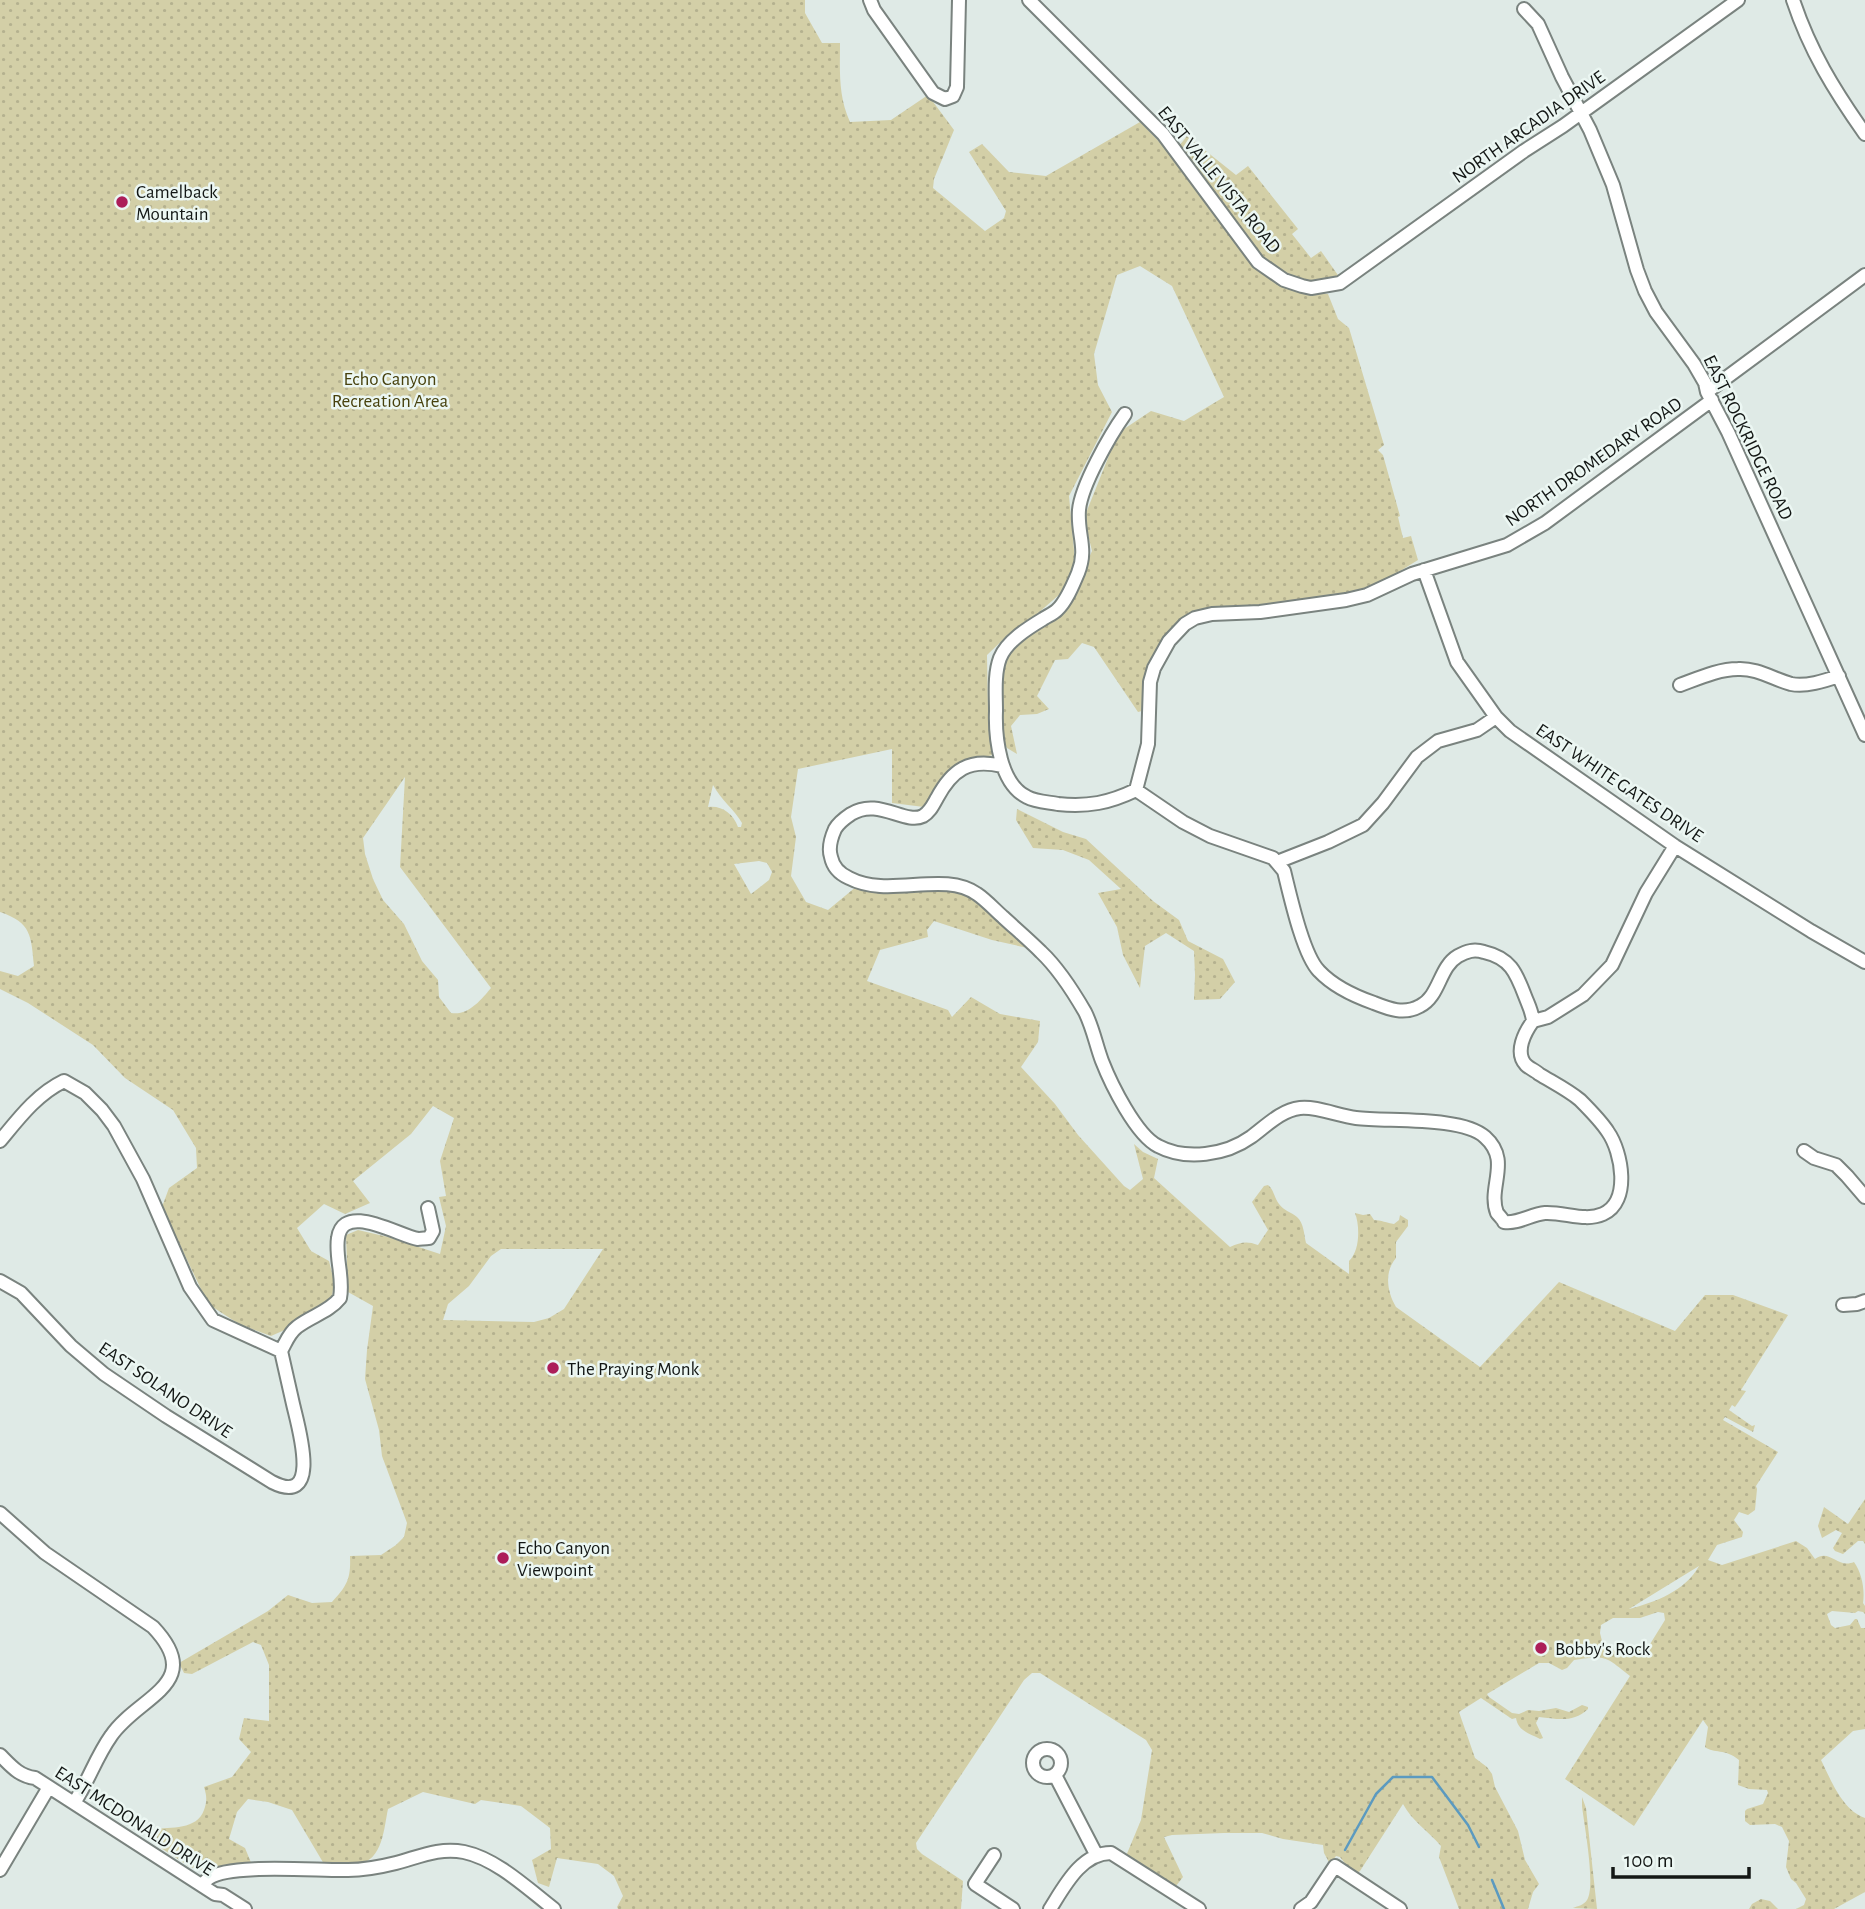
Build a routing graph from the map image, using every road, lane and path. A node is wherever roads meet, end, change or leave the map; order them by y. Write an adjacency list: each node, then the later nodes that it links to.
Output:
1 (870, 0): 2 (street)
2 (960, 0)
3 (1028, 0): 10 (street, EAST VALLE VISTA ROAD)
4 (1737, 0): 7 (street, NORTH ARCADIA DRIVE)
5 (1793, 0): 8 (street)
6 (1524, 9): 7 (street, EAST ROCKRIDGE ROAD)
7 (1582, 112): 10 (street, NORTH ARCADIA DRIVE); 11 (street, EAST ROCKRIDGE ROAD)
8 (1865, 134)
9 (1865, 275): 11 (street, NORTH DROMEDARY ROAD)
10 (1340, 283)
11 (1710, 396): 13 (street, NORTH DROMEDARY ROAD); 14 (street, EAST ROCKRIDGE ROAD)
12 (1125, 415): 18 (street)
13 (1424, 570): 16 (street, EAST WHITE GATES DRIVE); 19 (street, NORTH DROMEDARY ROAD)
14 (1839, 676): 15 (street); 17 (street, EAST ROCKRIDGE ROAD)
15 (1681, 685)
16 (1496, 717): 20 (street, EAST WHITE GATES DRIVE); 21 (street)
17 (1865, 734)
18 (1002, 766): 19 (street); 23 (street)
19 (1136, 790): 21 (street)
20 (1675, 846): 22 (street, EAST WHITE GATES DRIVE); 23 (street)
21 (1277, 862): 23 (street)
22 (1865, 962)
23 (1533, 1021)
24 (0, 1141): 31 (street)
25 (1865, 1189): 26 (street)
26 (1865, 1197)
27 (428, 1208): 31 (street)
28 (0, 1281): 31 (street, EAST SOLANO DRIVE)
29 (1865, 1301): 30 (street)
30 (1843, 1305)
31 (281, 1351)
32 (0, 1513): 36 (street)
33 (1, 1756): 35 (street, EAST MCDONALD DRIVE)
34 (1055, 1775): 38 (street)
35 (49, 1787): 36 (street, EAST MCDONALD DRIVE); 39 (street)
36 (74, 1803): 40 (street, EAST MCDONALD DRIVE)
37 (994, 1855): 46 (street)
38 (1097, 1856): 47 (street); 48 (street)
39 (0, 1870)
40 (202, 1885): 41 (street, EAST MCDONALD DRIVE); 45 (street)
41 (215, 1894): 43 (street, EAST MCDONALD DRIVE); 44 (street, EAST MCDONALD DRIVE)
42 (1403, 1908): 49 (street)
43 (229, 1909)
44 (245, 1909)
45 (554, 1909)
46 (1013, 1909)
47 (1051, 1909)
48 (1199, 1909)
49 (1301, 1909)

